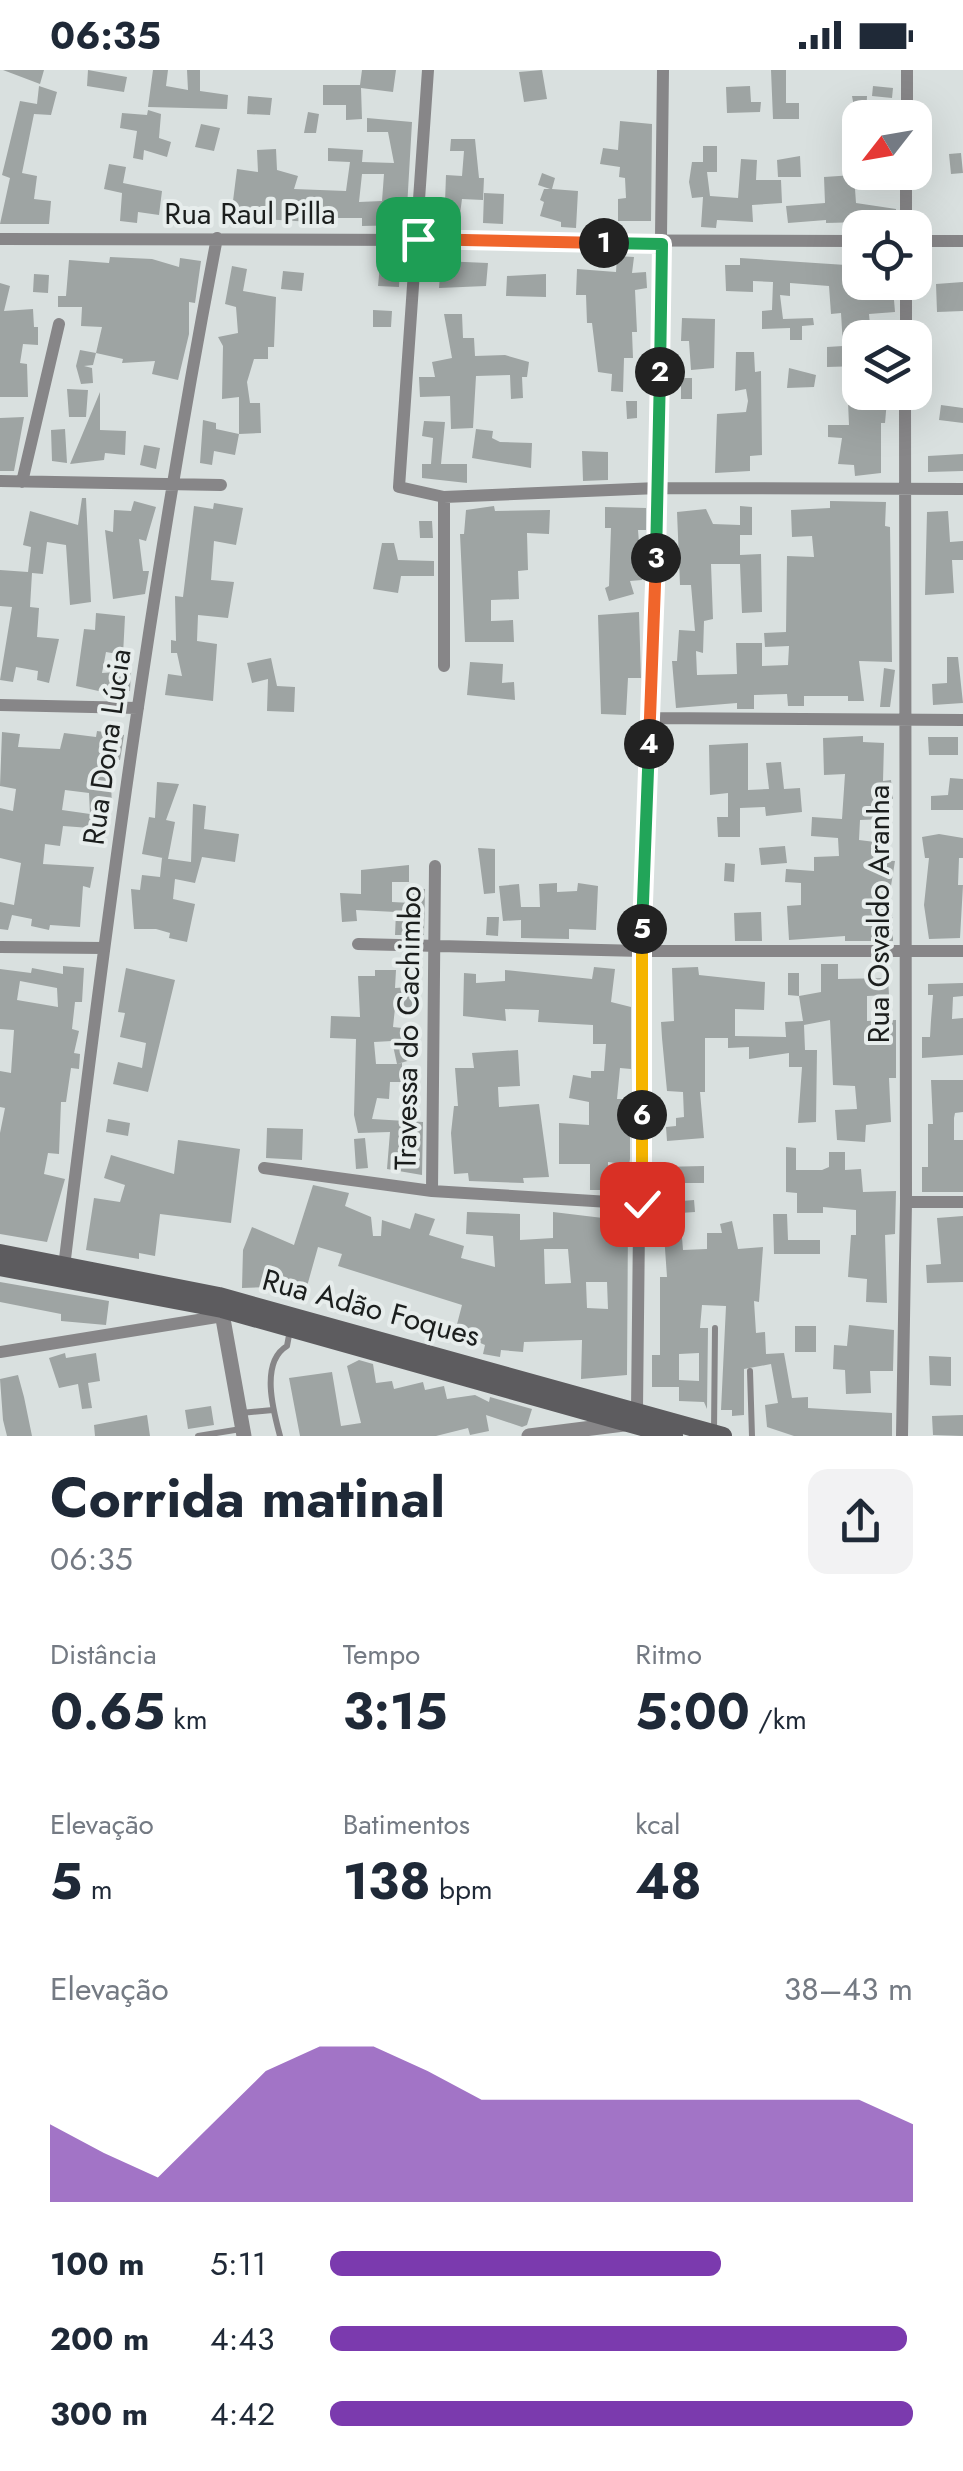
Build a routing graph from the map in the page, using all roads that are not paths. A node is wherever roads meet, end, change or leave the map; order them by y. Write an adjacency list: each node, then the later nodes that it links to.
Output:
1 (428, 70): 7 (street)
2 (664, 70): 11 (street)
3 (907, 70): 4 (street)
4 (907, 100)
5 (217, 238): 6 (street, Rua Raul Pilla); 7 (street, Rua Raul Pilla); 16 (street, Rua Dona Lúcia)
6 (0, 239)
7 (418, 239): 11 (street, Rua Raul Pilla); 21 (street)
8 (842, 241): 11 (street, Rua Raul Pilla)
9 (932, 241): 10 (street)
10 (963, 241)
11 (662, 244): 18 (street)
12 (58, 324): 15 (street)
13 (906, 410): 19 (street, Rua Osvaldo Aranha)
14 (0, 481): 15 (street)
15 (22, 482): 16 (street)
16 (169, 484): 17 (street); 24 (street, Rua Dona Lúcia)
17 (221, 485)
18 (658, 488): 19 (street); 21 (street); 25 (street)
19 (905, 488): 20 (street); 26 (street, Rua Osvaldo Aranha)
20 (963, 489)
21 (444, 496): 22 (street)
22 (444, 666)
23 (0, 705): 24 (street)
24 (138, 708): 32 (street, Rua Dona Lúcia)
25 (650, 718): 26 (street); 34 (street)
26 (904, 720): 27 (street); 33 (street, Rua Osvaldo Aranha)
27 (963, 720)
28 (435, 866): 30 (street, Travessa do Cachimbo)
29 (358, 944): 30 (street)
30 (434, 946): 34 (street); 37 (street, Travessa do Cachimbo)
31 (0, 947): 32 (street)
32 (103, 948): 43 (street, Rua Dona Lúcia)
33 (903, 950): 34 (street); 35 (street); 38 (street, Rua Osvaldo Aranha)
34 (642, 951): 40 (street)
35 (963, 951)
36 (264, 1168): 37 (street)
37 (432, 1191): 40 (street)
38 (906, 1202): 39 (street); 58 (street, Rua Osvaldo Aranha)
39 (963, 1202)
40 (642, 1204): 50 (street)
41 (0, 1253): 43 (main road, Rua Adão Foques)
42 (0, 1267): 44 (main road, Rua Adão Foques)
43 (64, 1267): 44 (main road, Rua Adão Foques)
44 (221, 1307): 45 (main road, Rua Adão Foques); 47 (street); 50 (main road, Rua Adão Foques); 51 (street)
45 (291, 1328): 49 (lane); 50 (main road, Rua Adão Foques)
46 (715, 1328): 52 (lane)
47 (0, 1352)
48 (750, 1371): 57 (lane)
49 (273, 1410): 51 (lane); 54 (lane)
50 (635, 1416): 52 (main road, Rua Adão Foques); 55 (street); 56 (main road, Rua Adão Foques)
51 (242, 1426): 53 (lane)
52 (719, 1434)
53 (198, 1436)
54 (280, 1436)
55 (528, 1436)
56 (674, 1436)
57 (752, 1436)
58 (902, 1436)

